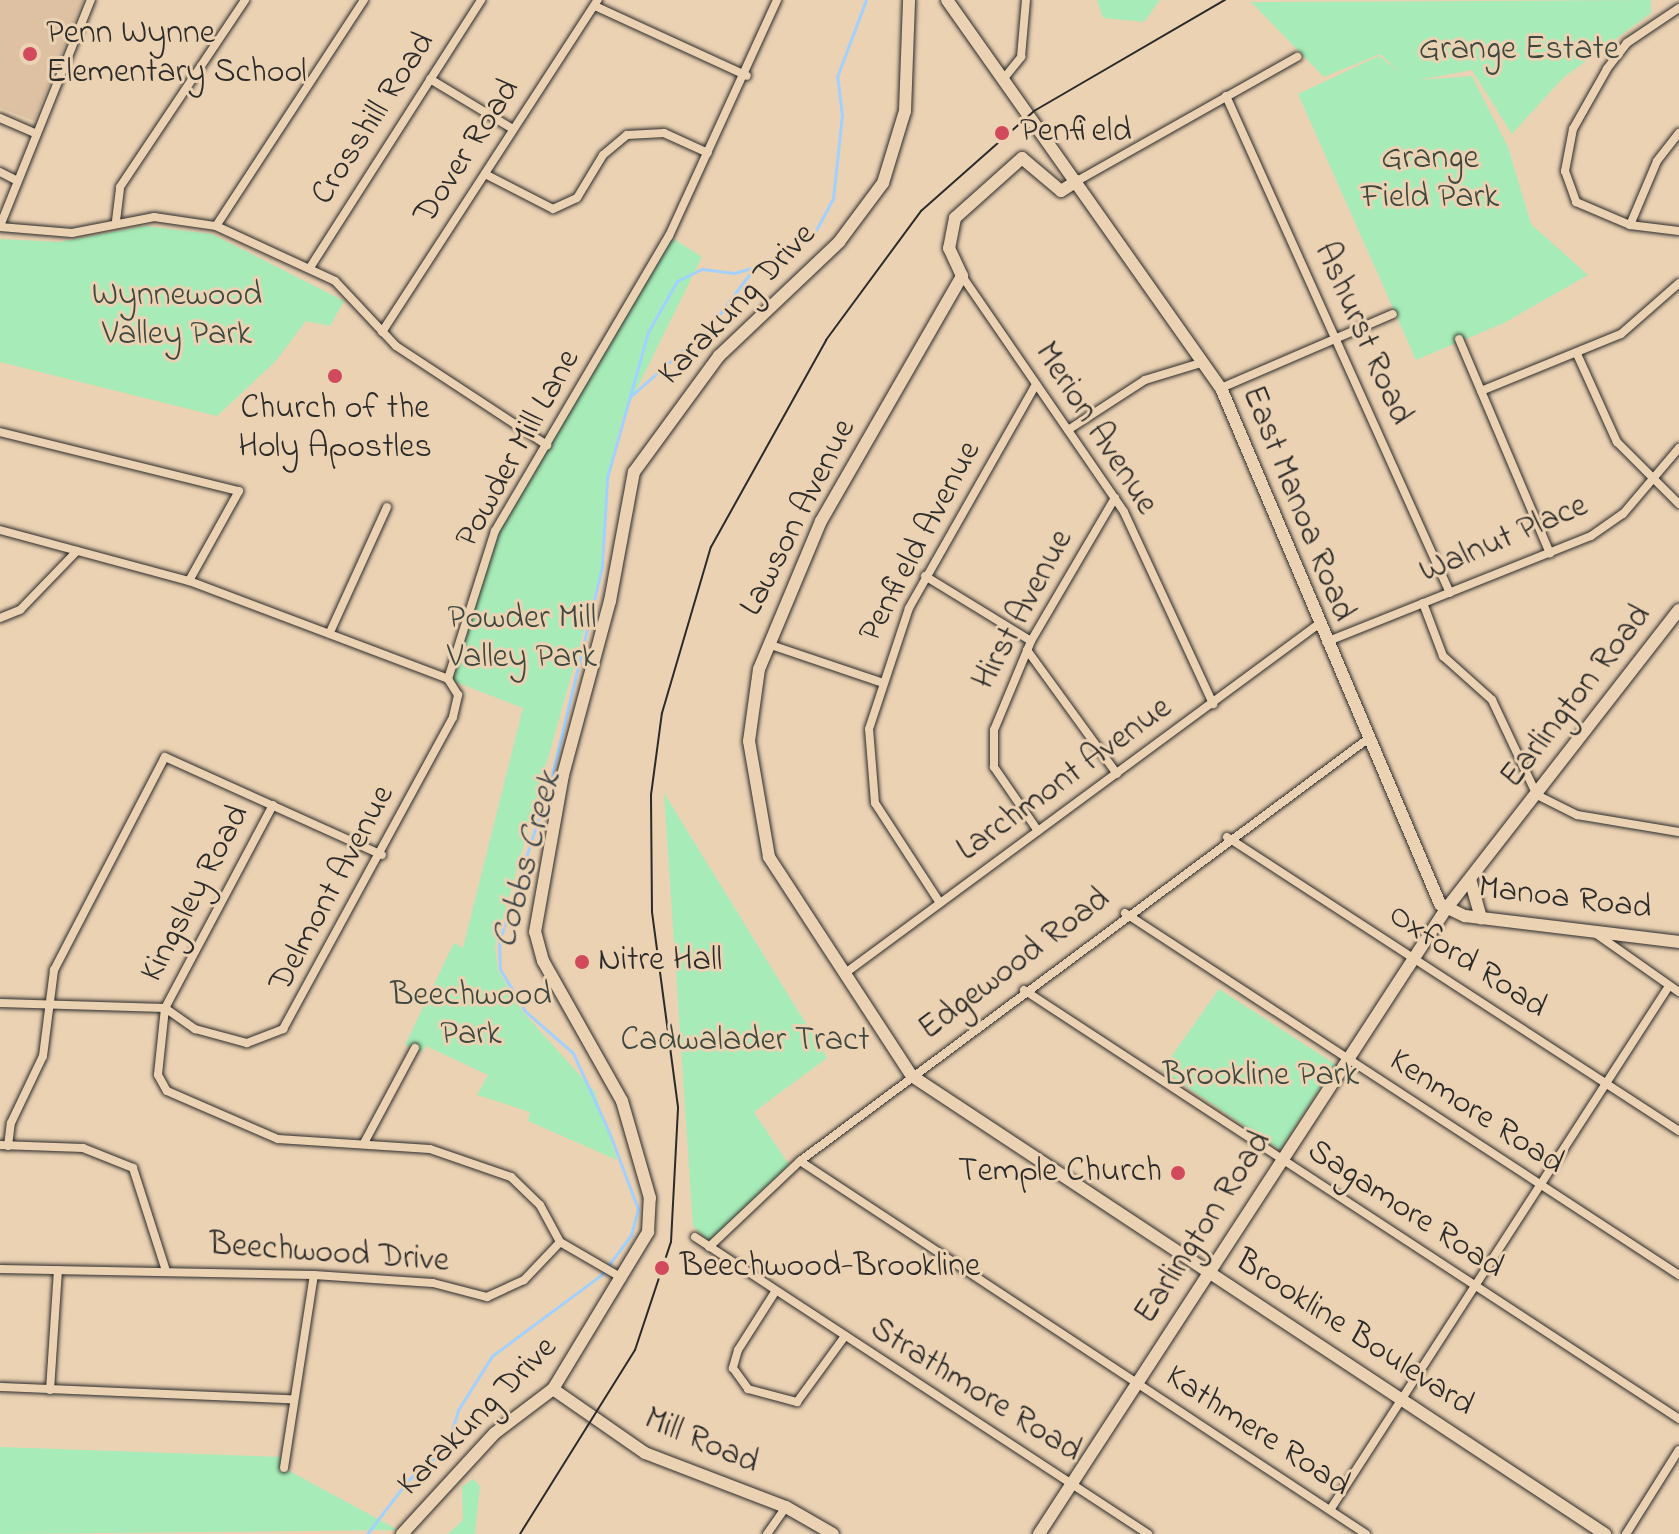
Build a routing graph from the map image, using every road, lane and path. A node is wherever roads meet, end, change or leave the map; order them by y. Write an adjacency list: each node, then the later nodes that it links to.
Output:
1 (91, 0): 19 (street)
2 (245, 0): 25 (street)
3 (364, 0): 28 (street)
4 (481, 0): 14 (street, Crosshill Road)
5 (777, 0): 12 (street, Powder Mill Lane)
6 (909, 0): 109 (street, Karakung Drive)
7 (947, 0): 13 (street)
8 (1026, 0): 13 (street)
9 (596, 3): 12 (street); 17 (street, Dover Road)
10 (1679, 8): 26 (street)
11 (1297, 57): 15 (street)
12 (747, 76): 20 (street, Powder Mill Lane)
13 (1005, 77): 24 (street, East Manoa Road)
14 (430, 79): 17 (street); 30 (street, Crosshill Road)
15 (1226, 96): 24 (street); 35 (street, Ashurst Road)
16 (0, 118): 19 (street)
17 (513, 129): 22 (street, Dover Road)
18 (1679, 133): 26 (street)
19 (37, 134): 23 (street)
20 (708, 153): 22 (street); 44 (street, Powder Mill Lane)
21 (0, 172): 23 (street)
22 (485, 174): 34 (street, Dover Road)
23 (16, 180): 27 (street)
24 (1077, 181): 31 (street); 38 (street, East Manoa Road)
25 (116, 221): 27 (street); 28 (street)
26 (1630, 225): 29 (street)
27 (0, 226)
28 (216, 226): 30 (street)
29 (1679, 231)
30 (311, 266): 34 (street)
31 (962, 276): 39 (street, Merion Avenue); 62 (street, Lawson Avenue)
32 (1679, 283): 37 (street)
33 (1393, 314): 35 (street)
34 (382, 332): 44 (street)
35 (1336, 339): 40 (street); 55 (street, Ashurst Road)
36 (1459, 339): 41 (street)
37 (1577, 354): 41 (street); 46 (street)
38 (1201, 363): 40 (street, East Manoa Road); 42 (street)
39 (1036, 384): 42 (street, Merion Avenue); 53 (street, Penfield Avenue)
40 (1221, 388): 59 (street, East Manoa Road)
41 (1481, 391): 52 (street)
42 (1068, 430): 47 (street, Merion Avenue)
43 (0, 432): 54 (street)
44 (547, 445): 64 (street, Powder Mill Lane)
45 (1679, 448): 46 (street, Walnut Place)
46 (1653, 483): 48 (street); 52 (street, Walnut Place)
47 (1115, 498): 63 (street, Hirst Avenue); 66 (street, Merion Avenue)
48 (1679, 504)
49 (387, 507): 60 (street)
50 (0, 530): 51 (street)
51 (77, 551): 54 (street); 58 (street)
52 (1550, 553): 55 (street, Walnut Place)
53 (925, 576): 63 (street); 65 (street, Penfield Avenue)
54 (189, 581): 60 (street)
55 (1450, 593): 56 (street, Walnut Place)
56 (1423, 603): 61 (street, Walnut Place); 69 (street)
57 (1679, 610): 69 (street, Earlington Road)
58 (0, 618)
59 (1316, 626): 61 (street, East Manoa Road); 66 (street, Larchmont Avenue)
60 (331, 630): 64 (street)
61 (1324, 643): 67 (street, East Manoa Road)
62 (768, 644): 65 (street); 83 (street, Lawson Avenue)
63 (1029, 645): 68 (street); 71 (street, Hirst Avenue)
64 (448, 679): 74 (street, Delmont Avenue)
65 (880, 682): 76 (street, Penfield Avenue)
66 (1213, 704): 68 (street, Larchmont Avenue)
67 (1365, 741): 73 (street, Edgewood Road); 77 (street, East Manoa Road)
68 (1117, 774): 71 (street, Larchmont Avenue)
69 (1537, 795): 72 (street); 75 (street, Earlington Road)
70 (273, 805): 74 (street); 88 (street); 89 (street, Kingsley Road)
71 (1038, 831): 76 (street, Larchmont Avenue)
72 (1679, 831)
73 (1227, 837): 78 (street, Edgewood Road); 82 (street, Oxford Road)
74 (382, 855): 89 (street, Delmont Avenue)
75 (1470, 879): 77 (street, Earlington Road); 79 (street)
76 (940, 903): 83 (street, Larchmont Avenue)
77 (1446, 909): 79 (street, Manoa Road); 82 (street, Earlington Road)
78 (1125, 913): 85 (street, Edgewood Road); 91 (street, Kenmore Road)
79 (1481, 918): 80 (street, Manoa Road)
80 (1593, 931): 81 (street, Manoa Road); 84 (street)
81 (1679, 942)
82 (1413, 958): 91 (street, Earlington Road); 93 (street, Oxford Road)
83 (844, 974): 92 (street, Lawson Avenue)
84 (1669, 986): 86 (street); 93 (street)
85 (1024, 990): 92 (street, Edgewood Road); 97 (street, Sagamore Road)
86 (1679, 992)
87 (0, 1003): 88 (street)
88 (51, 1003): 89 (street); 96 (street)
89 (165, 1008): 95 (street)
90 (415, 1048): 95 (street)
91 (1346, 1061): 97 (street, Earlington Road); 99 (street, Kenmore Road)
92 (912, 1076): 98 (street, Edgewood Road); 106 (street, Brookline Boulevard)
93 (1605, 1083): 94 (street, Oxford Road); 99 (street)
94 (1679, 1131)
95 (364, 1143): 101 (street)
96 (4, 1146): 105 (street)
97 (1282, 1160): 106 (street, Earlington Road); 110 (street, Sagamore Road)
98 (800, 1161): 102 (street, Edgewood Road); 113 (street, Kathmere Road)
99 (1540, 1184): 108 (street, Kenmore Road); 110 (street)
100 (695, 1237): 102 (street, Strathmore Road)
101 (560, 1242): 107 (street, Beechwood Drive); 109 (street)
102 (709, 1247): 111 (street, Strathmore Road)
103 (0, 1269): 104 (street, Beechwood Drive)
104 (58, 1270): 105 (street, Beechwood Drive); 116 (street)
105 (166, 1271): 107 (street, Beechwood Drive)
106 (1209, 1272): 113 (street, Earlington Road); 117 (street, Brookline Boulevard)
107 (314, 1275): 118 (street)
108 (1679, 1275)
109 (619, 1276): 115 (street, Karakung Drive)
110 (1474, 1287): 117 (street); 119 (street, Sagamore Road)
111 (775, 1292): 112 (street, Strathmore Road); 112 (street)
112 (843, 1339): 122 (street, Strathmore Road)
113 (1136, 1384): 122 (street, Earlington Road); 124 (street, Kathmere Road)
114 (0, 1387): 116 (street)
115 (553, 1389): 123 (street, Mill Road); 125 (street, Karakung Drive)
116 (50, 1390): 118 (street)
117 (1402, 1398): 124 (street); 131 (street, Brookline Boulevard)
118 (292, 1399): 121 (street)
119 (1679, 1419)
120 (1679, 1450): 132 (street)
121 (284, 1468)
122 (1072, 1483): 128 (street, Earlington Road); 129 (street, Strathmore Road)
123 (786, 1507): 126 (street); 127 (street, Mill Road)
124 (1330, 1510): 130 (street, Kathmere Road)
125 (402, 1534)
126 (767, 1534)
127 (833, 1534)
128 (1039, 1534)
129 (1148, 1534)
130 (1366, 1534)
131 (1605, 1534)
132 (1626, 1534)

